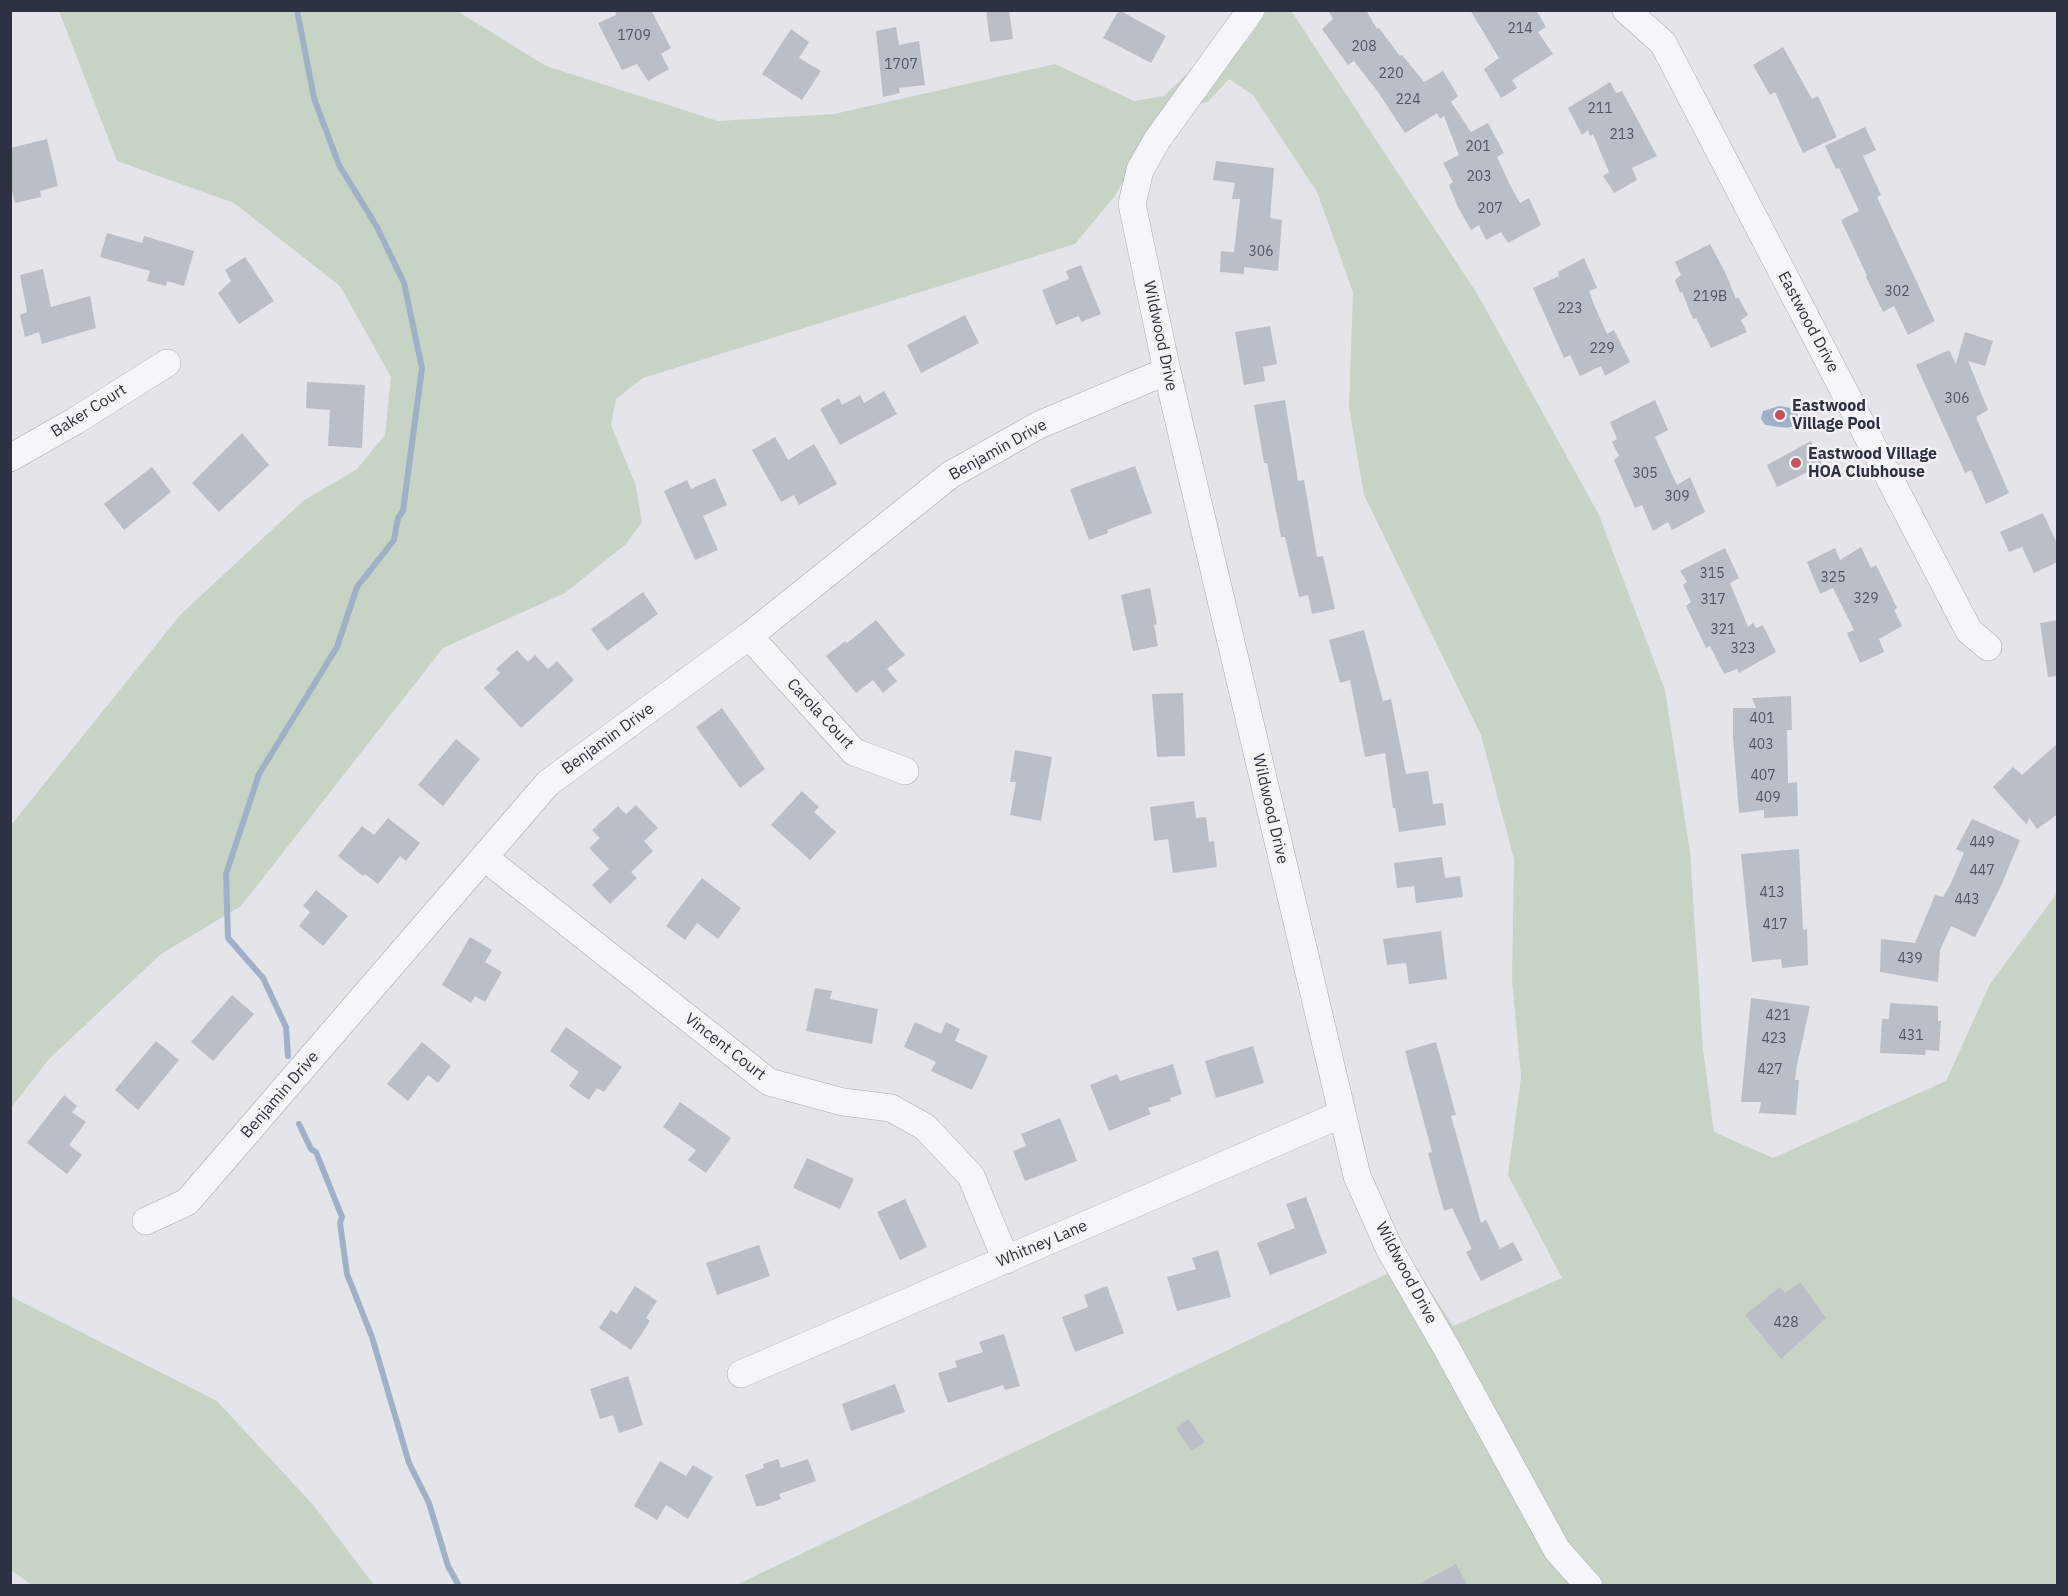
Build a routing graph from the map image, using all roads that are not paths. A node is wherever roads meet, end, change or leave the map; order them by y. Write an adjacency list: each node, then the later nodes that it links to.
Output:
1 (1626, 10): 7 (street, Eastwood Drive)
2 (1250, 11): 4 (street, Wildwood Drive)
3 (167, 363): 5 (street, Baker Court)
4 (1167, 371): 6 (street, Benjamin Drive); 10 (street, Wildwood Drive)
5 (10, 458)
6 (749, 636): 8 (street, Carola Court); 9 (street, Benjamin Drive)
7 (1984, 644)
8 (905, 771)
9 (485, 858): 11 (street, Benjamin Drive); 12 (street, Vincent Court)
10 (1342, 1114): 12 (street, Whitney Lane); 14 (street, Wildwood Drive)
11 (146, 1221)
12 (1006, 1260): 13 (street, Whitney Lane)
13 (741, 1374)
14 (1589, 1586)

